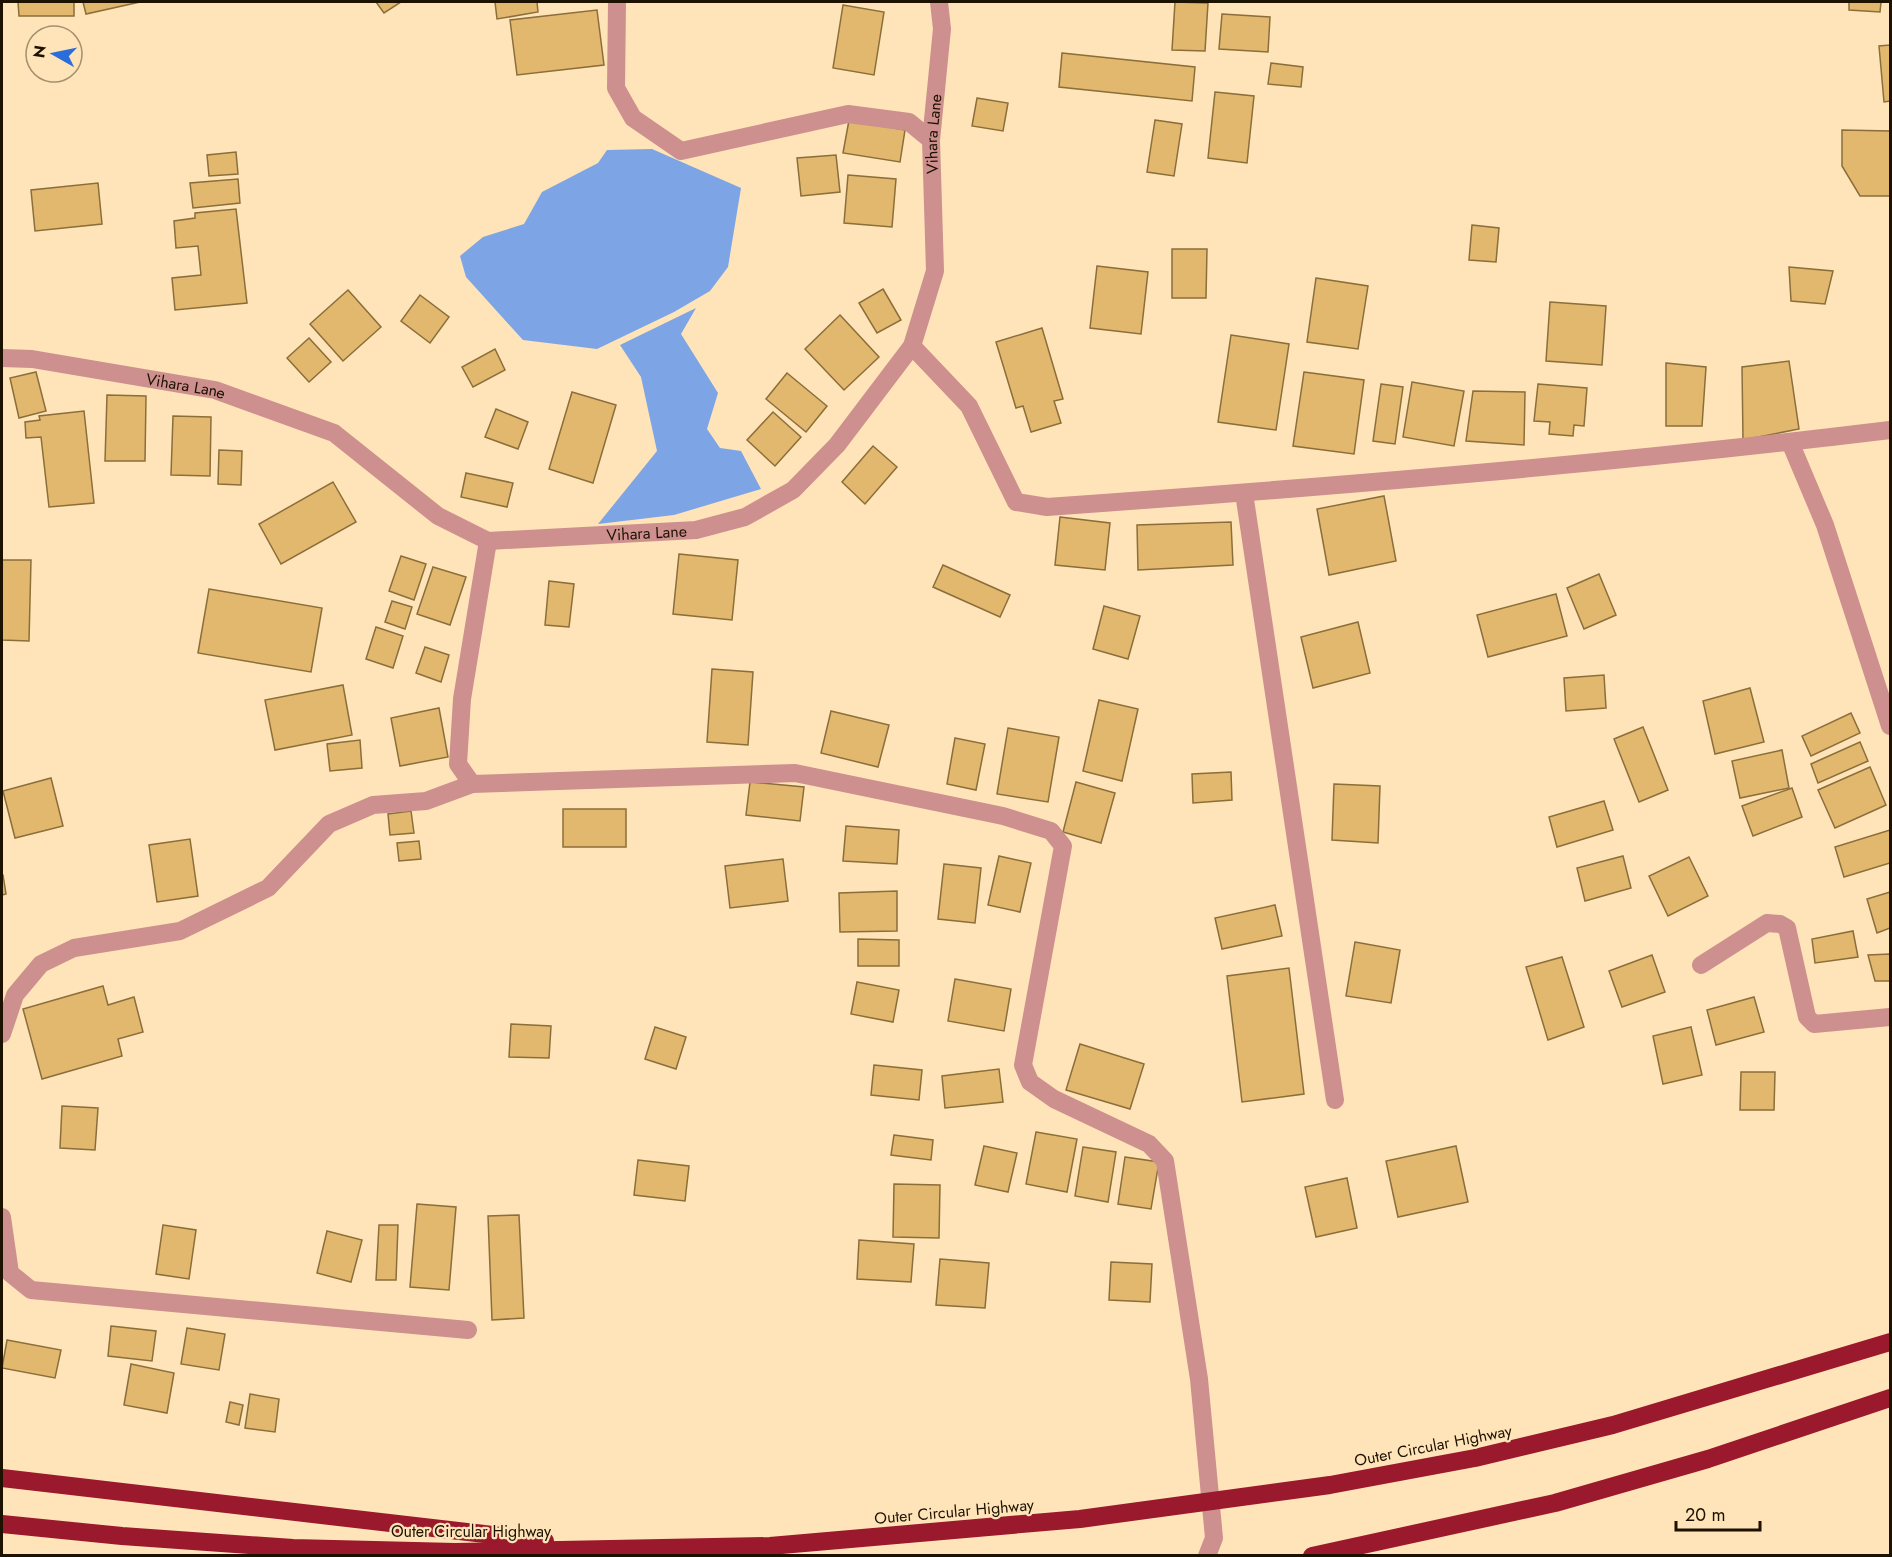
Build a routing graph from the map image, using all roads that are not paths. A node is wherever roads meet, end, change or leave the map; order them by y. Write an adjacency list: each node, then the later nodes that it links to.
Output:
1 (617, 2): 3 (street)
2 (939, 2): 3 (street, Vihara Lane)
3 (931, 140): 4 (street, Vihara Lane)
4 (912, 346): 8 (street); 9 (street, Vihara Lane)
5 (2, 358): 9 (street, Vihara Lane)
6 (1890, 430): 7 (street)
7 (1790, 442): 8 (street); 10 (street)
8 (1244, 493): 15 (street)
9 (488, 541): 11 (street)
10 (1890, 726)
11 (472, 784): 14 (street); 24 (street)
12 (1701, 965): 13 (street)
13 (1890, 1017)
14 (2, 1034)
15 (1335, 1100)
16 (2, 1216): 17 (street)
17 (6, 1274): 18 (street)
18 (468, 1330)
19 (1890, 1342): 23 (highway, Outer Circular Highway)
20 (1890, 1398): 25 (highway)
21 (2, 1478): 23 (highway)
22 (2, 1524): 23 (highway, Outer Circular Highway)
23 (618, 1550)
24 (1207, 1556)
25 (1312, 1556)

